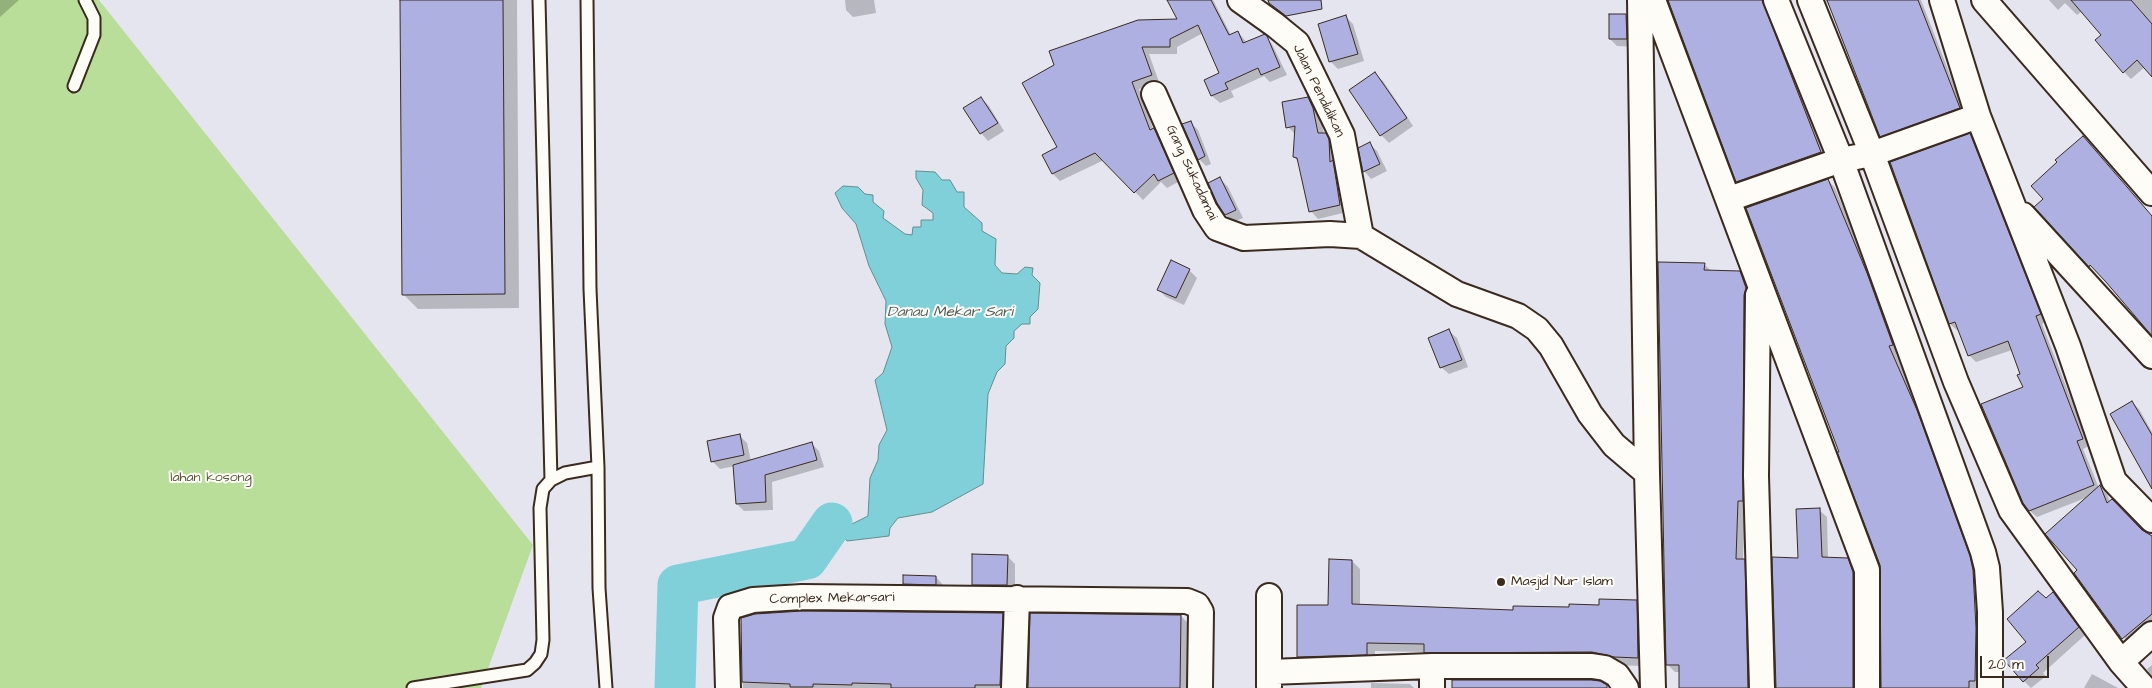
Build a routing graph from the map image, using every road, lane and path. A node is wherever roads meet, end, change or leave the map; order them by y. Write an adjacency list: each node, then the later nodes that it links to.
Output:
1 (85, 0): 11 (lane)
2 (540, 0): 24 (lane)
3 (587, 0): 22 (lane)
4 (1240, 0): 19 (street, Jalan Pendidikan)
5 (1640, 0): 23 (street)
6 (1653, 0): 17 (street)
7 (1776, 0): 15 (street)
8 (1810, 0): 14 (street)
9 (1942, 0): 13 (street)
10 (1984, 0): 16 (street)
11 (74, 86)
12 (1154, 94): 19 (street, Gang Sukadamai)
13 (1978, 116): 14 (street); 18 (street)
14 (1872, 154): 15 (street); 29 (street)
15 (1841, 160): 17 (street); 41 (street)
16 (2152, 193)
17 (1729, 199): 20 (street)
18 (2014, 206): 21 (street); 25 (street)
19 (1362, 236): 23 (street)
20 (1758, 280): 39 (street); 40 (street)
21 (2152, 356)
22 (598, 468): 24 (lane); 33 (lane)
23 (1647, 473): 38 (street)
24 (551, 480): 32 (lane)
25 (2152, 520)
26 (1270, 596): 31 (street)
27 (1017, 598): 34 (street, Complex Mekarsari); 35 (street); 36 (street, Complex Mekarsari)
28 (2152, 634): 29 (street)
29 (2121, 662): 42 (street)
30 (1432, 677): 31 (street); 37 (street)
31 (1269, 680)
32 (412, 688)
33 (606, 688)
34 (728, 688)
35 (1014, 688)
36 (1200, 688)
37 (1626, 688)
38 (1653, 688)
39 (1762, 688)
40 (1867, 688)
41 (1990, 688)
42 (2144, 688)

